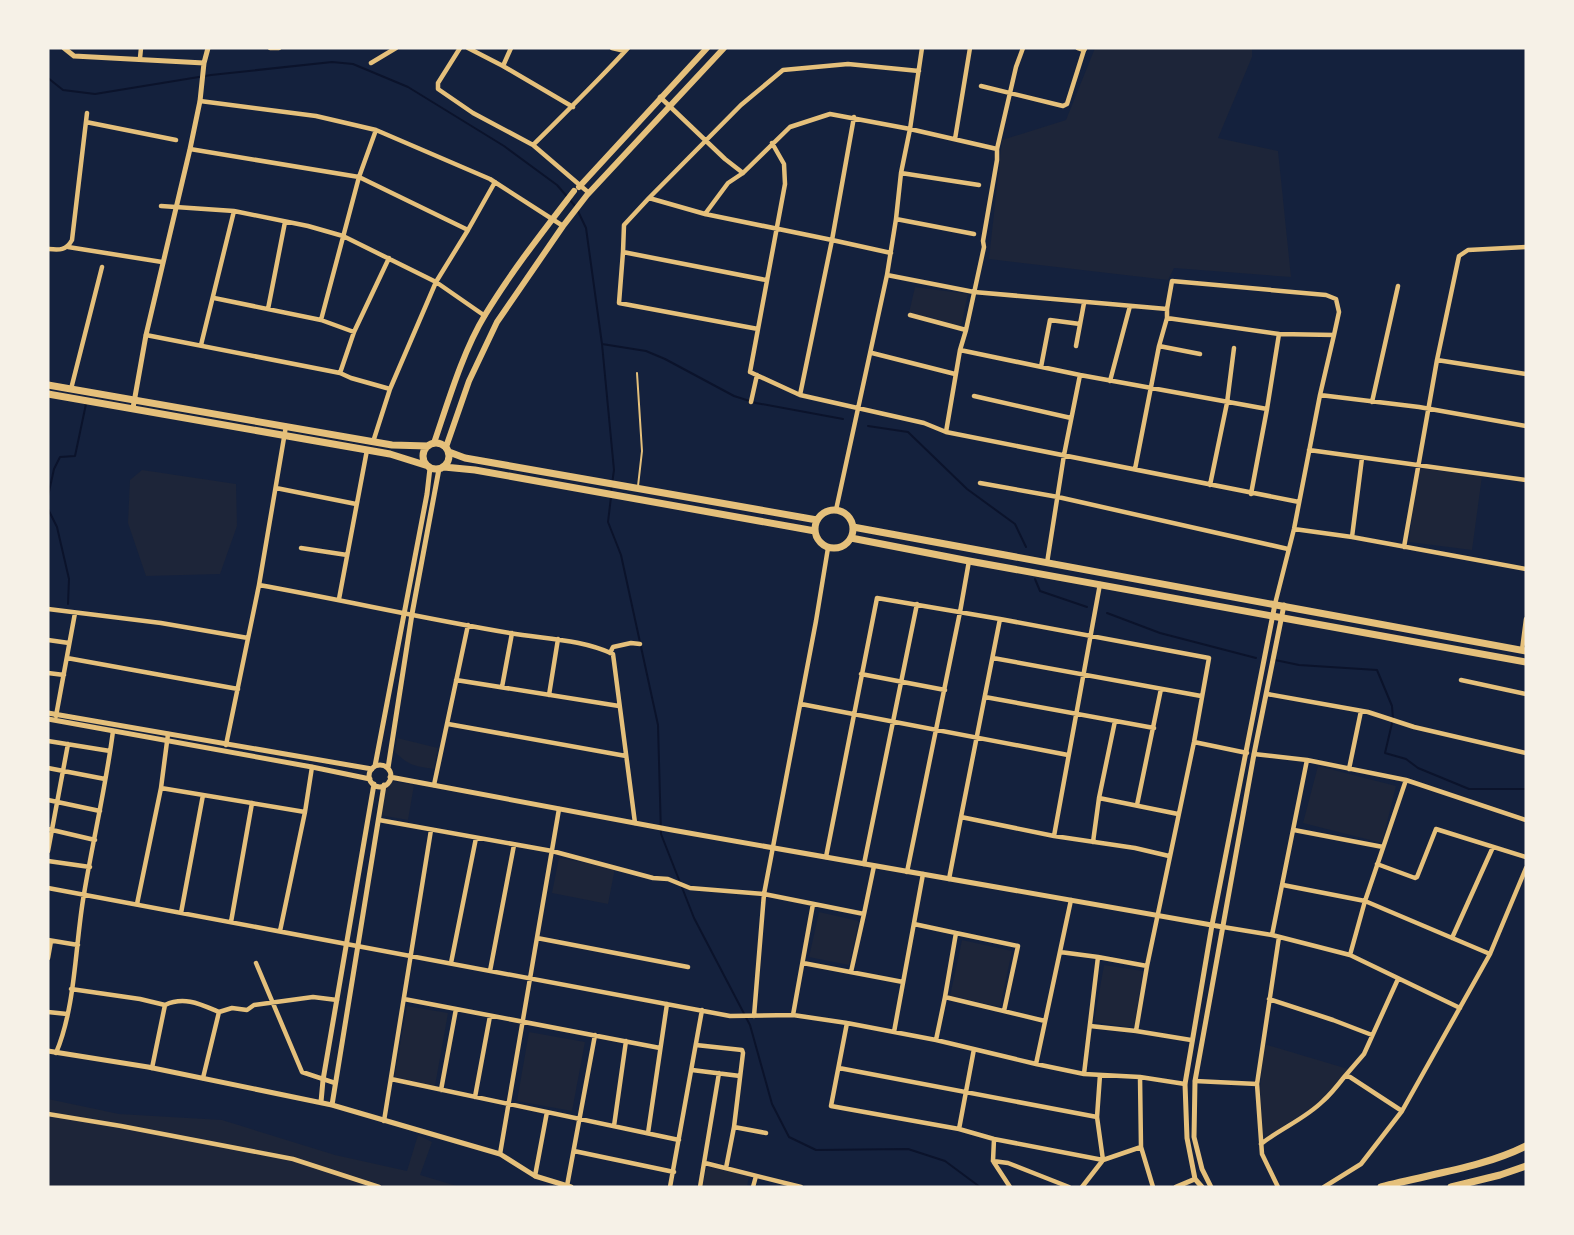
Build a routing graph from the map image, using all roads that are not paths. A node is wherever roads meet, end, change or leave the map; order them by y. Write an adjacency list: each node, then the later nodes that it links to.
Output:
1 (64, 48): 18 (street)
2 (141, 48): 18 (street)
3 (208, 48): 19 (street)
4 (270, 48): 5 (street)
5 (279, 48)
6 (396, 48): 20 (street)
7 (460, 48): 38 (street)
8 (468, 48): 21 (street)
9 (511, 48): 21 (street)
10 (612, 48): 17 (street)
11 (707, 48): 25 (main road)
12 (724, 48): 28 (main road)
13 (922, 48): 22 (street)
14 (970, 48): 34 (street)
15 (1023, 48): 24 (street)
16 (1082, 48): 24 (street)
17 (627, 50): 27 (street)
18 (140, 58): 19 (street)
19 (204, 63): 26 (street)
20 (371, 63)
21 (503, 66): 27 (street)
22 (919, 71): 32 (street); 36 (street)
23 (981, 86): 24 (street)
24 (1011, 93): 40 (street)
25 (660, 98): 28 (street); 46 (main road)
26 (200, 101): 33 (street); 39 (street)
27 (573, 107): 38 (street)
28 (670, 108): 36 (street); 47 (main road)
29 (87, 113): 31 (street)
30 (854, 117): 32 (street); 37 (street); 61 (street)
31 (86, 122): 35 (street); 62 (street)
32 (910, 129): 34 (street); 41 (street)
33 (376, 130): 43 (street); 44 (street)
34 (955, 139): 40 (street)
35 (176, 140)
36 (705, 141): 42 (street); 48 (street)
37 (772, 143): 42 (street); 57 (street)
38 (533, 145): 46 (street)
39 (190, 149): 43 (street); 50 (street)
40 (997, 149): 74 (street)
41 (901, 172): 45 (street); 54 (street)
42 (742, 173): 52 (street)
43 (359, 177): 58 (street); 60 (street)
44 (495, 182): 53 (street); 58 (street)
45 (979, 185)
46 (577, 189): 47 (street); 53 (main road)
47 (588, 194): 56 (main road)
48 (650, 198): 52 (street); 65 (street)
49 (161, 206): 50 (street)
50 (177, 208): 51 (street); 68 (street)
51 (234, 211): 55 (street); 75 (street)
52 (705, 214): 57 (street)
53 (553, 218): 56 (street); 81 (main road)
54 (896, 219): 59 (street); 66 (street)
55 (285, 222): 60 (street); 78 (street)
56 (563, 226): 130 (main road)
57 (778, 227): 61 (street); 71 (street)
58 (468, 230): 72 (street)
59 (974, 234)
60 (343, 236): 67 (street); 83 (street)
61 (832, 240): 66 (street); 112 (street)
62 (68, 247): 64 (street); 68 (street)
63 (1526, 247): 98 (street)
64 (48, 249)
65 (623, 252): 71 (street); 85 (street)
66 (891, 253): 70 (street)
67 (389, 258): 72 (street); 87 (street)
68 (162, 262): 89 (street)
69 (102, 267): 108 (street)
70 (887, 275): 74 (street); 96 (street)
71 (766, 280): 85 (street)
72 (436, 282): 81 (street); 109 (street)
73 (1398, 286): 117 (street)
74 (974, 292): 76 (street); 86 (street)
75 (214, 298): 78 (street); 91 (street)
76 (1084, 303): 77 (street); 84 (street)
77 (1130, 306): 79 (street); 106 (street)
78 (268, 309): 83 (street)
79 (1167, 309): 82 (street); 90 (street)
80 (910, 315): 86 (street)
81 (485, 316): 129 (main road)
82 (1167, 318): 88 (street); 93 (street)
83 (321, 320): 87 (street)
84 (1080, 324): 92 (street); 99 (street)
85 (758, 329): 104 (street)
86 (966, 330): 95 (street)
87 (354, 332): 100 (street)
88 (1279, 334): 90 (street); 121 (street)
89 (146, 335): 91 (street); 115 (street)
90 (1334, 335): 113 (street)
91 (201, 345): 100 (street)
92 (1076, 346)
93 (1159, 346): 97 (street); 110 (street)
94 (1234, 348): 118 (street)
95 (960, 350): 99 (street); 102 (street)
96 (872, 353): 102 (street); 120 (street)
97 (1200, 354)
98 (1437, 360): 103 (street); 122 (street)
99 (1041, 367): 105 (street)
100 (340, 373): 109 (street)
101 (637, 374): 145 (lane)
102 (955, 374): 126 (street)
103 (1526, 374)
104 (757, 375): 112 (street); 116 (street)
105 (1080, 375): 106 (street); 123 (street)
106 (1110, 381): 110 (street)
107 (48, 385): 108 (main road)
108 (71, 388): 115 (main road)
109 (390, 389): 128 (street)
110 (1151, 389): 118 (street); 138 (street)
111 (48, 394): 119 (main road)
112 (800, 395): 120 (street)
113 (1320, 395): 117 (street); 132 (street)
114 (974, 396): 123 (street)
115 (134, 399): 119 (street); 124 (main road)
116 (751, 402)
117 (1372, 402): 122 (street)
118 (1227, 403): 121 (street); 143 (street)
119 (133, 408): 127 (main road)
120 (859, 408): 126 (street); 151 (street)
121 (1267, 409): 146 (street)
122 (1429, 410): 125 (street); 136 (street)
123 (1071, 418): 133 (street)
124 (286, 426): 127 (street); 128 (main road)
125 (1526, 426)
126 (946, 432): 133 (street)
127 (285, 434): 131 (main road); 144 (street)
128 (373, 442): 129 (main road)
129 (431, 444): 130 (main road); 135 (main road)
130 (447, 449): 137 (main road); 139 (main road)
131 (367, 450): 135 (main road); 150 (street)
132 (1309, 450): 134 (street); 149 (street)
133 (1064, 454): 138 (street); 147 (street)
134 (1362, 458): 136 (street); 158 (street)
135 (426, 465): 137 (main road); 177 (street)
136 (1419, 466): 140 (street); 160 (street)
137 (442, 468): 142 (main road); 180 (street)
138 (1135, 469): 143 (street)
139 (558, 475): 142 (main road); 145 (main road)
140 (1526, 480)
141 (980, 483): 147 (street)
142 (556, 485): 148 (main road)
143 (1209, 485): 146 (street)
144 (276, 488): 150 (street); 171 (street)
145 (637, 488): 148 (main road); 152 (main road)
146 (1251, 494): 149 (street)
147 (1058, 497): 163 (street); 167 (street)
148 (642, 500): 154 (main road)
149 (1299, 502): 156 (street)
150 (356, 504): 165 (street)
151 (836, 510): 153 (main road); 155 (main road)
152 (776, 512): 153 (main road); 154 (main road)
153 (817, 520): 157 (main road)
154 (774, 523): 157 (main road)
155 (853, 527): 159 (main road); 164 (main road)
156 (1294, 529): 158 (street); 163 (street)
157 (815, 531): 161 (main road)
158 (1352, 537): 160 (street)
159 (851, 538): 161 (main road); 166 (main road)
160 (1404, 547): 168 (street)
161 (828, 548): 218 (street)
162 (301, 549): 165 (street)
163 (1288, 549): 174 (street)
164 (972, 550): 166 (main road); 167 (main road)
165 (347, 555): 172 (street)
166 (969, 561): 169 (main road); 178 (street)
167 (1047, 563): 169 (main road); 174 (main road)
168 (1526, 569)
169 (1044, 574): 170 (main road)
170 (1100, 584): 181 (main road); 190 (street)
171 (259, 585): 172 (street); 191 (street)
172 (339, 599): 177 (street)
173 (917, 604): 178 (street); 203 (street); 208 (street)
174 (1275, 604): 175 (main road); 181 (street)
175 (1284, 605): 182 (street); 183 (main road)
176 (48, 609): 179 (street)
177 (403, 612): 180 (street); 247 (street)
178 (960, 612): 185 (street); 212 (street)
179 (75, 613): 191 (street); 195 (street)
180 (412, 614): 186 (street); 248 (street)
181 (1273, 616): 182 (main road); 239 (street)
182 (1281, 618): 187 (main road); 213 (street)
183 (1350, 618): 187 (main road); 188 (main road)
184 (1526, 619): 197 (street)
185 (1000, 620): 190 (street); 200 (street)
186 (468, 625): 189 (street); 206 (street)
187 (1348, 630): 194 (main road)
188 (1424, 632): 194 (main road); 197 (main road)
189 (512, 633): 192 (street); 209 (street)
190 (1090, 636): 204 (street); 216 (street)
191 (248, 638): 210 (street)
192 (558, 639): 198 (street); 215 (street)
193 (48, 640): 195 (street)
194 (1423, 643): 201 (main road)
195 (69, 644): 199 (street)
196 (640, 644): 198 (street)
197 (1524, 650)
198 (610, 653): 219 (street)
199 (67, 658): 205 (street); 210 (street)
200 (993, 658): 204 (street); 217 (street)
201 (1526, 662)
202 (48, 672): 205 (street)
203 (861, 674): 208 (street); 222 (street)
204 (1083, 674): 211 (street); 223 (street)
205 (64, 675): 224 (street)
206 (456, 680): 209 (street); 228 (street)
207 (1461, 680): 214 (street)
208 (901, 682): 212 (street); 226 (street)
209 (502, 687): 215 (street)
210 (238, 689): 237 (street)
211 (1161, 689): 216 (street); 229 (street)
212 (945, 690): 230 (street)
213 (1267, 694): 220 (street); 242 (street)
214 (1526, 694)
215 (549, 695): 219 (street)
216 (1201, 696): 235 (street)
217 (985, 697): 223 (street); 233 (street)
218 (801, 704): 222 (street); 283 (street)
219 (619, 706): 243 (street)
220 (1361, 711): 240 (street); 249 (street)
221 (48, 713): 224 (street)
222 (854, 714): 226 (street); 287 (street)
223 (1076, 714): 227 (street); 241 (street)
224 (56, 717): 225 (street); 231 (street); 232 (street)
225 (48, 719)
226 (893, 721): 230 (street); 290 (street)
227 (1115, 721): 229 (street); 260 (street)
228 (448, 724): 243 (street); 257 (street)
229 (1154, 728): 264 (street)
230 (936, 729): 233 (street); 295 (street)
231 (113, 731): 232 (street); 238 (street)
232 (168, 737): 237 (street); 245 (street); 258 (street)
233 (976, 737): 241 (street); 269 (street)
234 (48, 741): 236 (street)
235 (1194, 742): 239 (street); 268 (street)
236 (68, 744): 238 (street); 250 (street)
237 (226, 745): 247 (street)
238 (110, 751): 252 (street)
239 (1247, 753): 311 (street)
240 (1526, 753)
241 (1068, 754): 276 (street)
242 (1254, 754): 244 (street); 312 (street)
243 (626, 756): 272 (street)
244 (1307, 760): 249 (street); 275 (street)
245 (312, 767): 253 (street); 267 (street)
246 (48, 768): 250 (street)
247 (373, 768): 248 (street); 253 (street)
248 (388, 768): 251 (street)
249 (1349, 769): 254 (street)
250 (64, 771): 252 (street); 262 (street)
251 (390, 777): 256 (street); 257 (street)
252 (105, 779): 266 (street)
253 (370, 779): 255 (street)
254 (1406, 780): 271 (street); 281 (street)
255 (374, 784): 256 (street); 320 (street)
256 (384, 785): 270 (street)
257 (434, 785): 265 (street)
258 (161, 788): 259 (street); 304 (street)
259 (203, 795): 263 (street); 306 (street)
260 (1099, 798): 264 (street); 279 (street)
261 (48, 800): 262 (street)
262 (57, 802): 266 (street); 273 (street)
263 (252, 803): 267 (street); 309 (street)
264 (1137, 806): 268 (street)
265 (560, 809): 272 (street); 285 (street)
266 (100, 811): 278 (street)
267 (305, 812): 313 (street)
268 (1178, 814): 286 (street)
269 (961, 817): 276 (street); 297 (street)
270 (379, 820): 274 (street); 322 (street)
271 (1526, 820)
272 (635, 823): 283 (street)
273 (50, 830): 278 (street); 284 (street)
274 (431, 830): 277 (street); 326 (street)
275 (1294, 830): 281 (street); 298 (street)
276 (1054, 836): 279 (street)
277 (476, 838): 280 (street); 330 (street)
278 (94, 840): 293 (street)
279 (1093, 843): 286 (street)
280 (514, 845): 285 (street); 334 (street)
281 (1383, 847): 291 (street)
282 (1493, 847): 288 (street); 291 (street); 318 (street)
283 (772, 848): 287 (street); 301 (street)
284 (48, 851)
285 (552, 852): 301 (street); 317 (street)
286 (1169, 856): 308 (street)
287 (826, 857): 290 (street)
288 (1526, 857)
289 (48, 861): 293 (street)
290 (864, 864): 292 (street)
291 (1377, 864): 303 (street)
292 (874, 866): 295 (street); 307 (street)
293 (90, 867): 300 (street)
294 (1526, 868): 324 (street)
295 (907, 872): 296 (street)
296 (923, 874): 297 (street); 310 (street)
297 (949, 879): 302 (street)
298 (1283, 885): 303 (street); 315 (street)
299 (48, 888): 300 (street)
300 (84, 894): 304 (street); 321 (street)
301 (764, 894): 305 (street); 355 (street)
302 (1071, 900): 308 (street); 323 (street)
303 (1365, 901): 318 (street); 325 (street)
304 (137, 904): 306 (street)
305 (813, 904): 307 (street); 331 (street)
306 (181, 913): 309 (street)
307 (864, 914): 335 (street)
308 (1158, 916): 311 (street); 332 (street)
309 (231, 922): 313 (street)
310 (914, 924): 314 (street); 338 (street)
311 (1212, 925): 312 (street); 366 (street)
312 (1223, 927): 315 (street); 386 (street)
313 (280, 931): 320 (street)
314 (956, 933): 340 (street); 350 (street)
315 (1272, 935): 316 (street)
316 (1279, 937): 325 (street); 342 (street)
317 (537, 938): 333 (street); 336 (street)
318 (1452, 938): 324 (street)
319 (50, 940): 321 (street); 327 (street)
320 (347, 944): 322 (street); 343 (street)
321 (78, 945): 339 (street)
322 (357, 946): 326 (street); 387 (street)
323 (1060, 952): 328 (street); 357 (street)
324 (1490, 954): 347 (street)
325 (1350, 955): 337 (street)
326 (411, 956): 330 (street); 341 (street)
327 (48, 957)
328 (1098, 957): 332 (street); 360 (street)
329 (255, 963): 344 (street)
330 (451, 963): 334 (street)
331 (803, 963): 335 (street); 356 (street)
332 (1147, 966): 361 (street)
333 (688, 967)
334 (490, 970): 336 (street)
335 (851, 972): 338 (street)
336 (530, 978): 345 (street); 358 (street)
337 (1398, 979): 347 (street); 364 (street)
338 (903, 982): 362 (street)
339 (71, 989): 346 (street); 353 (street)
340 (945, 997): 350 (street); 365 (street)
341 (404, 999): 348 (street); 384 (street)
342 (1269, 999): 364 (street); 389 (street)
343 (337, 1000): 344 (street); 385 (street)
344 (272, 1003): 352 (street); 385 (street)
345 (667, 1004): 349 (street); 369 (street)
346 (165, 1005): 352 (street); 374 (street)
347 (1460, 1008): 396 (street)
348 (456, 1009): 354 (street); 390 (street)
349 (702, 1010): 355 (street); 368 (street)
350 (1004, 1011): 357 (street)
351 (48, 1012): 353 (street)
352 (219, 1012): 383 (street)
353 (67, 1014): 372 (street)
354 (490, 1016): 358 (street); 392 (street)
355 (752, 1016): 356 (street)
356 (793, 1016): 359 (street)
357 (1045, 1021): 373 (street)
358 (523, 1022): 363 (street); 395 (street)
359 (847, 1023): 362 (street); 375 (street)
360 (1089, 1026): 361 (street); 378 (street)
361 (1136, 1031): 366 (street)
362 (894, 1032): 365 (street)
363 (594, 1035): 367 (street); 400 (street)
364 (1372, 1035): 381 (street)
365 (936, 1040): 370 (street)
366 (1191, 1040): 388 (street)
367 (626, 1041): 369 (street); 402 (street)
368 (696, 1045): 376 (street); 380 (street)
369 (660, 1048): 405 (street)
370 (974, 1049): 373 (street); 391 (street)
371 (48, 1051): 372 (street)
372 (56, 1053): 374 (street)
373 (1036, 1064): 378 (street)
374 (152, 1068): 383 (street)
375 (839, 1068): 391 (street); 404 (street)
376 (692, 1070): 377 (street); 408 (street)
377 (719, 1073): 380 (street); 416 (street)
378 (1084, 1074): 379 (street)
379 (1100, 1075): 382 (street); 399 (street)
380 (740, 1076): 403 (street)
381 (1345, 1076): 396 (street); 409 (street)
382 (1140, 1077): 388 (street); 411 (street)
383 (203, 1078): 393 (street)
384 (391, 1079): 390 (street); 401 (street)
385 (322, 1080): 387 (street); 393 (street)
386 (1195, 1081): 389 (street); 435 (street)
387 (335, 1083): 394 (street)
388 (1185, 1084): 422 (street)
389 (1257, 1084): 409 (street)
390 (441, 1090): 392 (street)
391 (966, 1092): 399 (street); 404 (street)
392 (475, 1097): 395 (street)
393 (321, 1102): 394 (street)
394 (332, 1104): 401 (street)
395 (509, 1104): 397 (street); 413 (street)
396 (1402, 1111): 437 (street)
397 (547, 1112): 400 (street); 420 (street)
398 (48, 1114): 424 (street)
399 (1097, 1118): 414 (street)
400 (580, 1119): 402 (street); 412 (street)
401 (384, 1121): 413 (street)
402 (614, 1126): 405 (street)
403 (734, 1127): 406 (street); 418 (street)
404 (959, 1129): 407 (street)
405 (648, 1133): 408 (street)
406 (766, 1133)
407 (994, 1138): 414 (street); 415 (street)
408 (679, 1140): 419 (street)
409 (1261, 1144): 436 (street)
410 (1526, 1146): 438 (main road)
411 (1141, 1148): 414 (street); 432 (street)
412 (574, 1150): 419 (street); 423 (street)
413 (500, 1154): 420 (street)
414 (1103, 1160): 431 (street)
415 (993, 1161): 429 (street); 430 (street)
416 (705, 1163): 418 (street); 426 (street)
417 (1526, 1166): 439 (main road)
418 (726, 1168): 421 (street)
419 (674, 1172): 425 (street)
420 (535, 1176): 423 (street)
421 (756, 1176): 427 (street); 428 (street)
422 (1195, 1179): 433 (street); 434 (street)
423 (569, 1186)
424 (379, 1187)
425 (670, 1187)
426 (700, 1187)
427 (753, 1187)
428 (801, 1187)
429 (1010, 1187)
430 (1069, 1187)
431 (1082, 1187)
432 (1153, 1187)
433 (1176, 1187)
434 (1202, 1187)
435 (1211, 1187)
436 (1278, 1187)
437 (1324, 1187)
438 (1381, 1187)
439 (1451, 1187)

